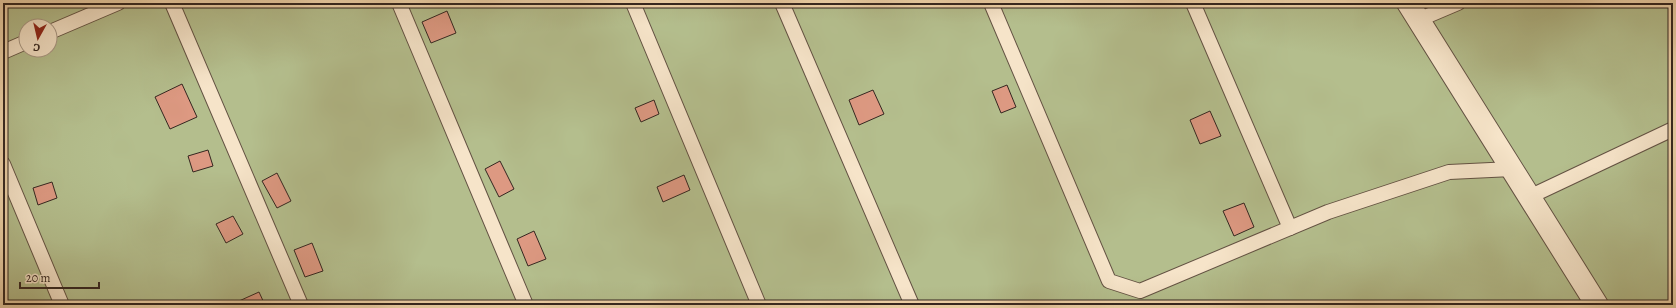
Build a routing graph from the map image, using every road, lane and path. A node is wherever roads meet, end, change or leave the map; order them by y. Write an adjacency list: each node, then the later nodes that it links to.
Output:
1 (118, 3): 10 (lane)
2 (172, 3): 19 (lane)
3 (398, 3): 20 (lane)
4 (633, 3): 21 (lane)
5 (782, 3): 22 (lane)
6 (991, 3): 17 (lane)
7 (1193, 3): 17 (lane)
8 (1458, 3): 9 (lane)
9 (1413, 12): 15 (street)
10 (58, 29)
11 (18, 45): 12 (lane)
12 (3, 52)
13 (1673, 129): 16 (lane)
14 (3, 164): 18 (lane)
15 (1512, 169): 16 (street); 17 (lane)
16 (1529, 197): 23 (street)
17 (1290, 228)
18 (62, 305)
19 (301, 305)
20 (526, 305)
21 (759, 305)
22 (912, 305)
23 (1597, 305)

